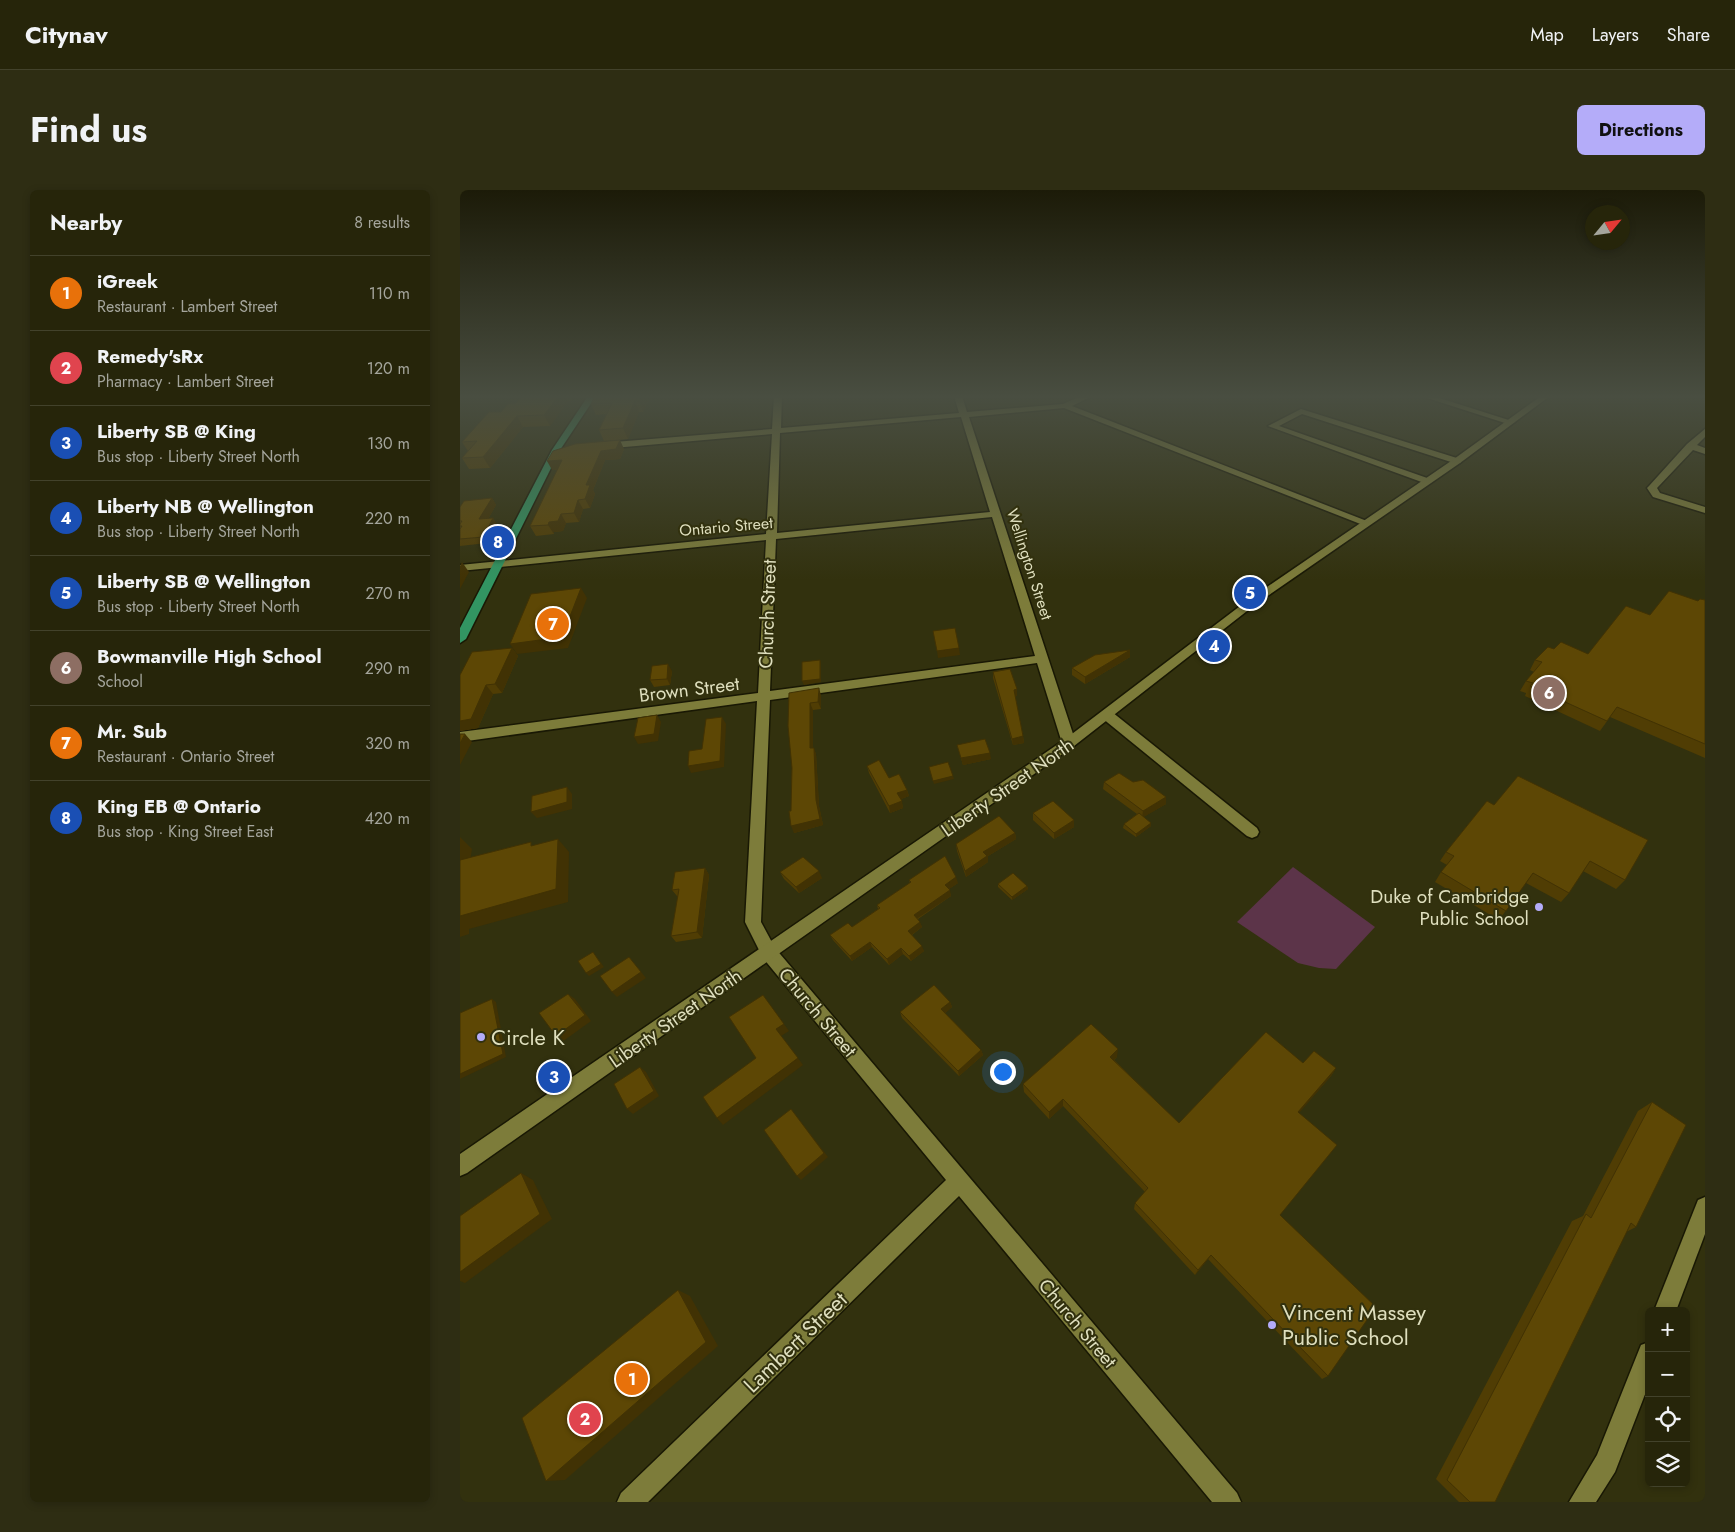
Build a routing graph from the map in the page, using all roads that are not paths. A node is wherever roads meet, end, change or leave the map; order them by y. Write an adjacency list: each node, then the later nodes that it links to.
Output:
1 (552, 457): 15 (main road)
2 (775, 457): 14 (street, Church Street)
3 (977, 457): 12 (street, Wellington Street)
4 (1197, 457): 13 (street)
5 (1360, 457): 10 (street)
6 (1444, 457): 9 (street)
7 (1461, 457): 9 (street, Liberty Street North)
8 (1680, 457): 11 (street)
9 (1456, 461): 10 (street, Liberty Street North)
10 (1427, 481): 13 (street, Liberty Street North)
11 (1705, 510)
12 (995, 514): 14 (street, Ontario Street); 18 (street, Wellington Street)
13 (1367, 523): 20 (street, Liberty Street North)
14 (771, 538): 15 (street, Ontario Street); 19 (street, Church Street)
15 (498, 564): 16 (street, Ontario Street); 17 (main road)
16 (460, 568)
17 (460, 639)
18 (1042, 659): 19 (street, Brown Street); 22 (street, Wellington Street)
19 (764, 698): 21 (street, Brown Street); 24 (street, Church Street)
20 (1107, 715): 22 (street, Liberty Street North); 23 (street)
21 (460, 737)
22 (1069, 743): 24 (street, Liberty Street North)
23 (1252, 832)
24 (769, 953): 25 (street, Liberty Street North); 26 (street, Church Street)
25 (460, 1166)
26 (960, 1182): 30 (street, Lambert Street); 31 (street, Church Street)
27 (1705, 1207): 28 (street)
28 (1667, 1307)
29 (1645, 1362): 32 (street)
30 (630, 1502)
31 (1228, 1502)
32 (1582, 1502)

